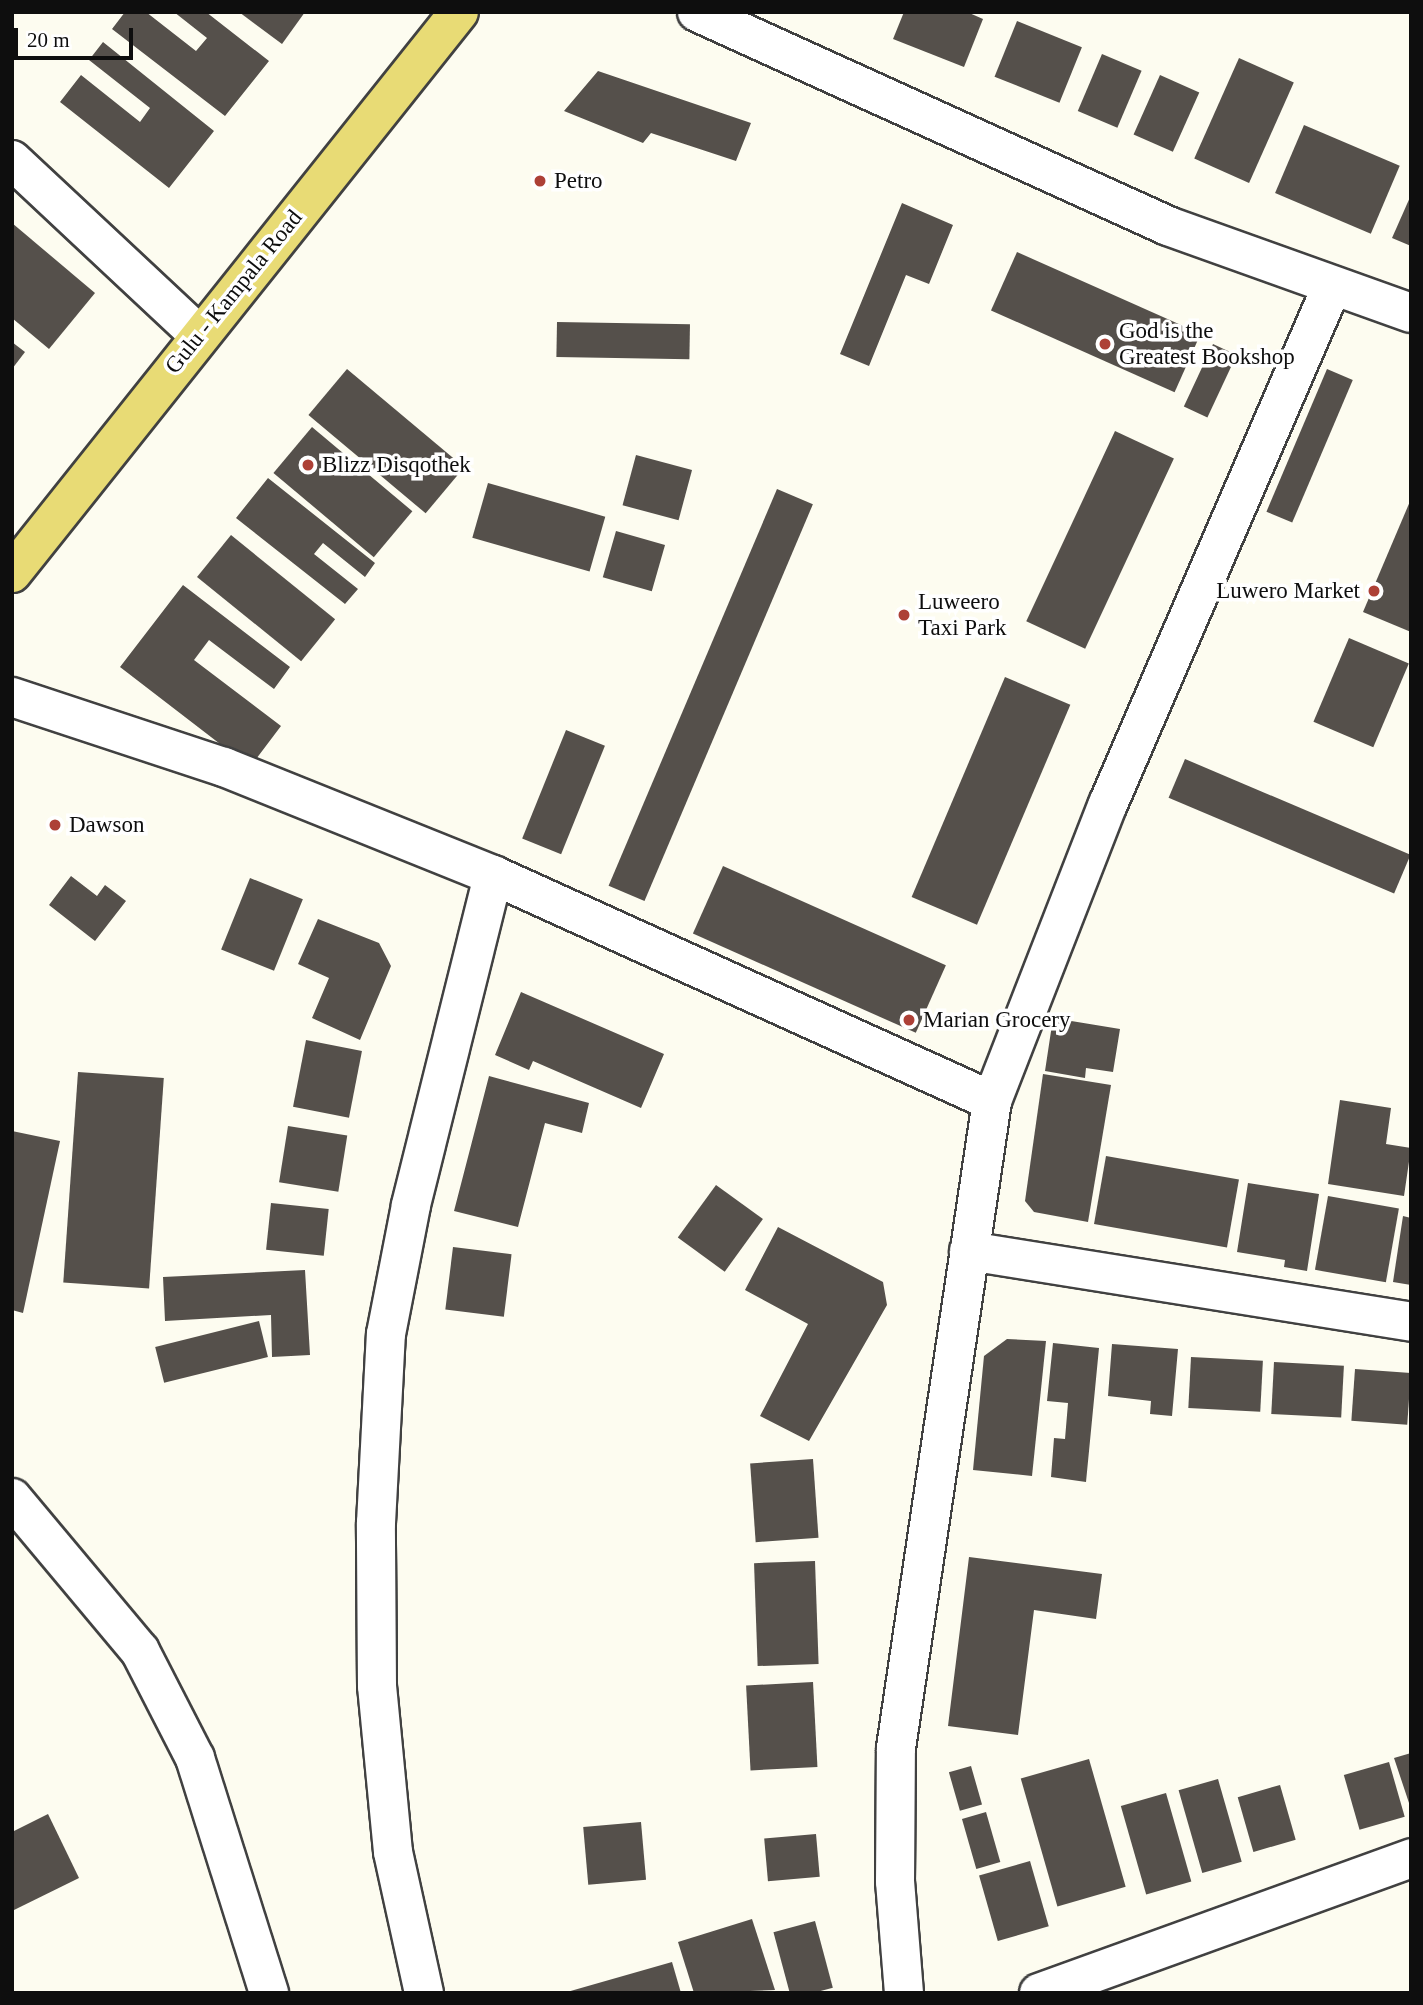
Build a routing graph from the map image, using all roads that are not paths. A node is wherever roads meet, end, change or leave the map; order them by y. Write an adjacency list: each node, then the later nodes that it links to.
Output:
1 (459, 12): 6 (main road, Gulu - Kampala Road)
2 (696, 12): 4 (street)
3 (12, 160): 6 (street)
4 (1332, 286): 5 (street); 10 (street)
5 (1411, 313)
6 (199, 335): 7 (main road, Gulu - Kampala Road)
7 (12, 573)
8 (12, 697): 9 (street)
9 (494, 875): 10 (street); 16 (street)
10 (992, 1101): 11 (street)
11 (970, 1251): 12 (street); 17 (street)
12 (1411, 1322)
13 (12, 1498): 15 (street)
14 (1411, 1858): 18 (street)
15 (269, 1993)
16 (424, 1993)
17 (904, 1993)
18 (1039, 1993)

